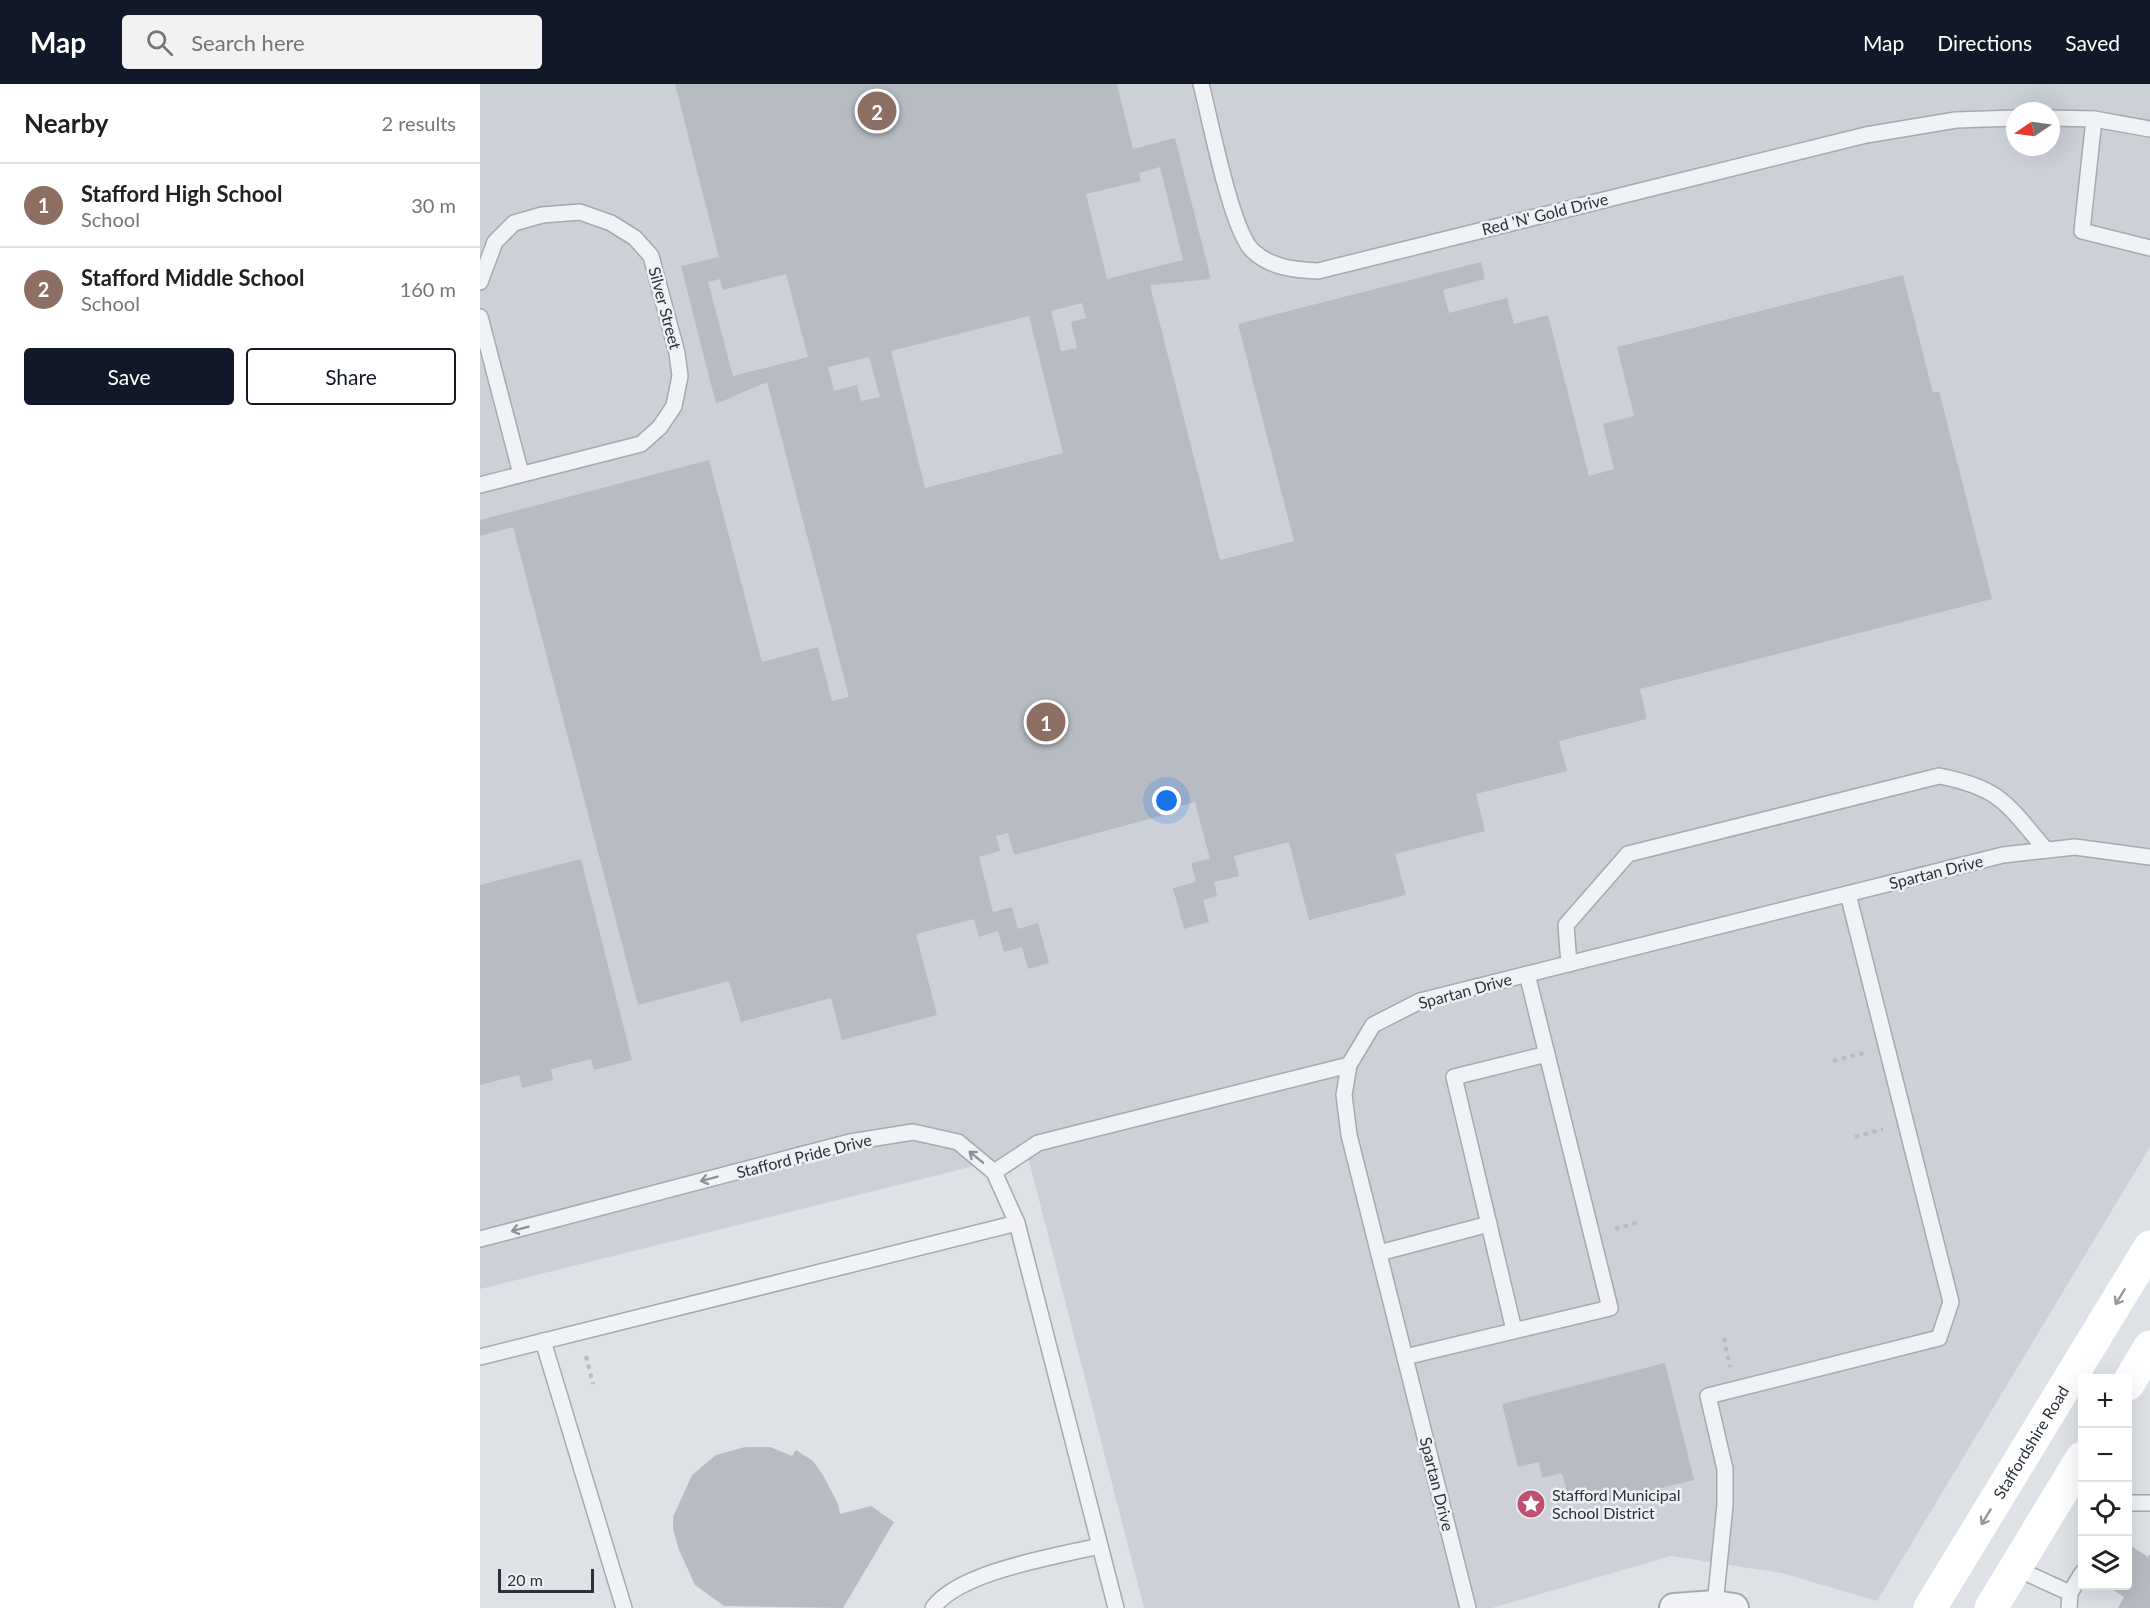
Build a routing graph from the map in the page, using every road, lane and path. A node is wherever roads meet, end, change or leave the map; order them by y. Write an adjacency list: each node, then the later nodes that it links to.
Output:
1 (1201, 84): 2 (lane, Red 'N' Gold Drive)
2 (2006, 118)
3 (2060, 118): 4 (lane)
4 (2094, 119): 5 (lane); 6 (lane)
5 (2150, 129)
6 (2150, 248)
7 (480, 282): 9 (lane, Silver Street)
8 (480, 317): 9 (lane)
9 (521, 474): 10 (lane, Silver Street)
10 (480, 485)
11 (2046, 850): 12 (lane, Spartan Drive); 13 (lane, Spartan Drive); 14 (lane)
12 (2150, 857)
13 (1848, 894): 14 (lane, Spartan Drive); 16 (lane)
14 (1569, 964): 15 (lane, Spartan Drive)
15 (1527, 974): 17 (lane); 19 (lane, Spartan Drive)
16 (1887, 1047): 18 (path); 41 (lane)
17 (1546, 1054): 22 (lane); 26 (lane)
18 (1833, 1061)
19 (1348, 1065): 20 (lane); 25 (lane, Spartan Drive)
20 (994, 1172): 21 (lane, Stafford Pride Drive); 23 (lane, Stafford Pride Drive, one-way to 23)
21 (1017, 1223): 27 (lane); 37 (lane, Stafford Pride Drive)
22 (1489, 1224): 25 (lane); 26 (lane)
23 (480, 1239)
24 (2150, 1246): 47 (main road, Staffordshire Road, one-way to 47)
25 (1379, 1253): 31 (lane, Spartan Drive)
26 (1514, 1330): 31 (lane)
27 (579, 1332): 28 (lane); 33 (path)
28 (543, 1341): 30 (lane); 42 (lane)
29 (2150, 1347): 32 (main road)
30 (480, 1357)
31 (1405, 1357): 45 (lane, Spartan Drive)
32 (2132, 1376)
33 (593, 1384)
34 (2078, 1468): 38 (main road)
35 (2132, 1503): 36 (lane)
36 (2150, 1503)
37 (1099, 1546): 43 (lane); 44 (lane, Stafford Pride Drive)
38 (2016, 1568): 40 (lane); 48 (main road)
39 (2078, 1582): 40 (lane)
40 (2070, 1601)
41 (1724, 1607): 46 (street)
42 (624, 1608)
43 (933, 1608)
44 (1116, 1608)
45 (1468, 1608)
46 (1674, 1608)
47 (1930, 1608)
48 (1992, 1608)

